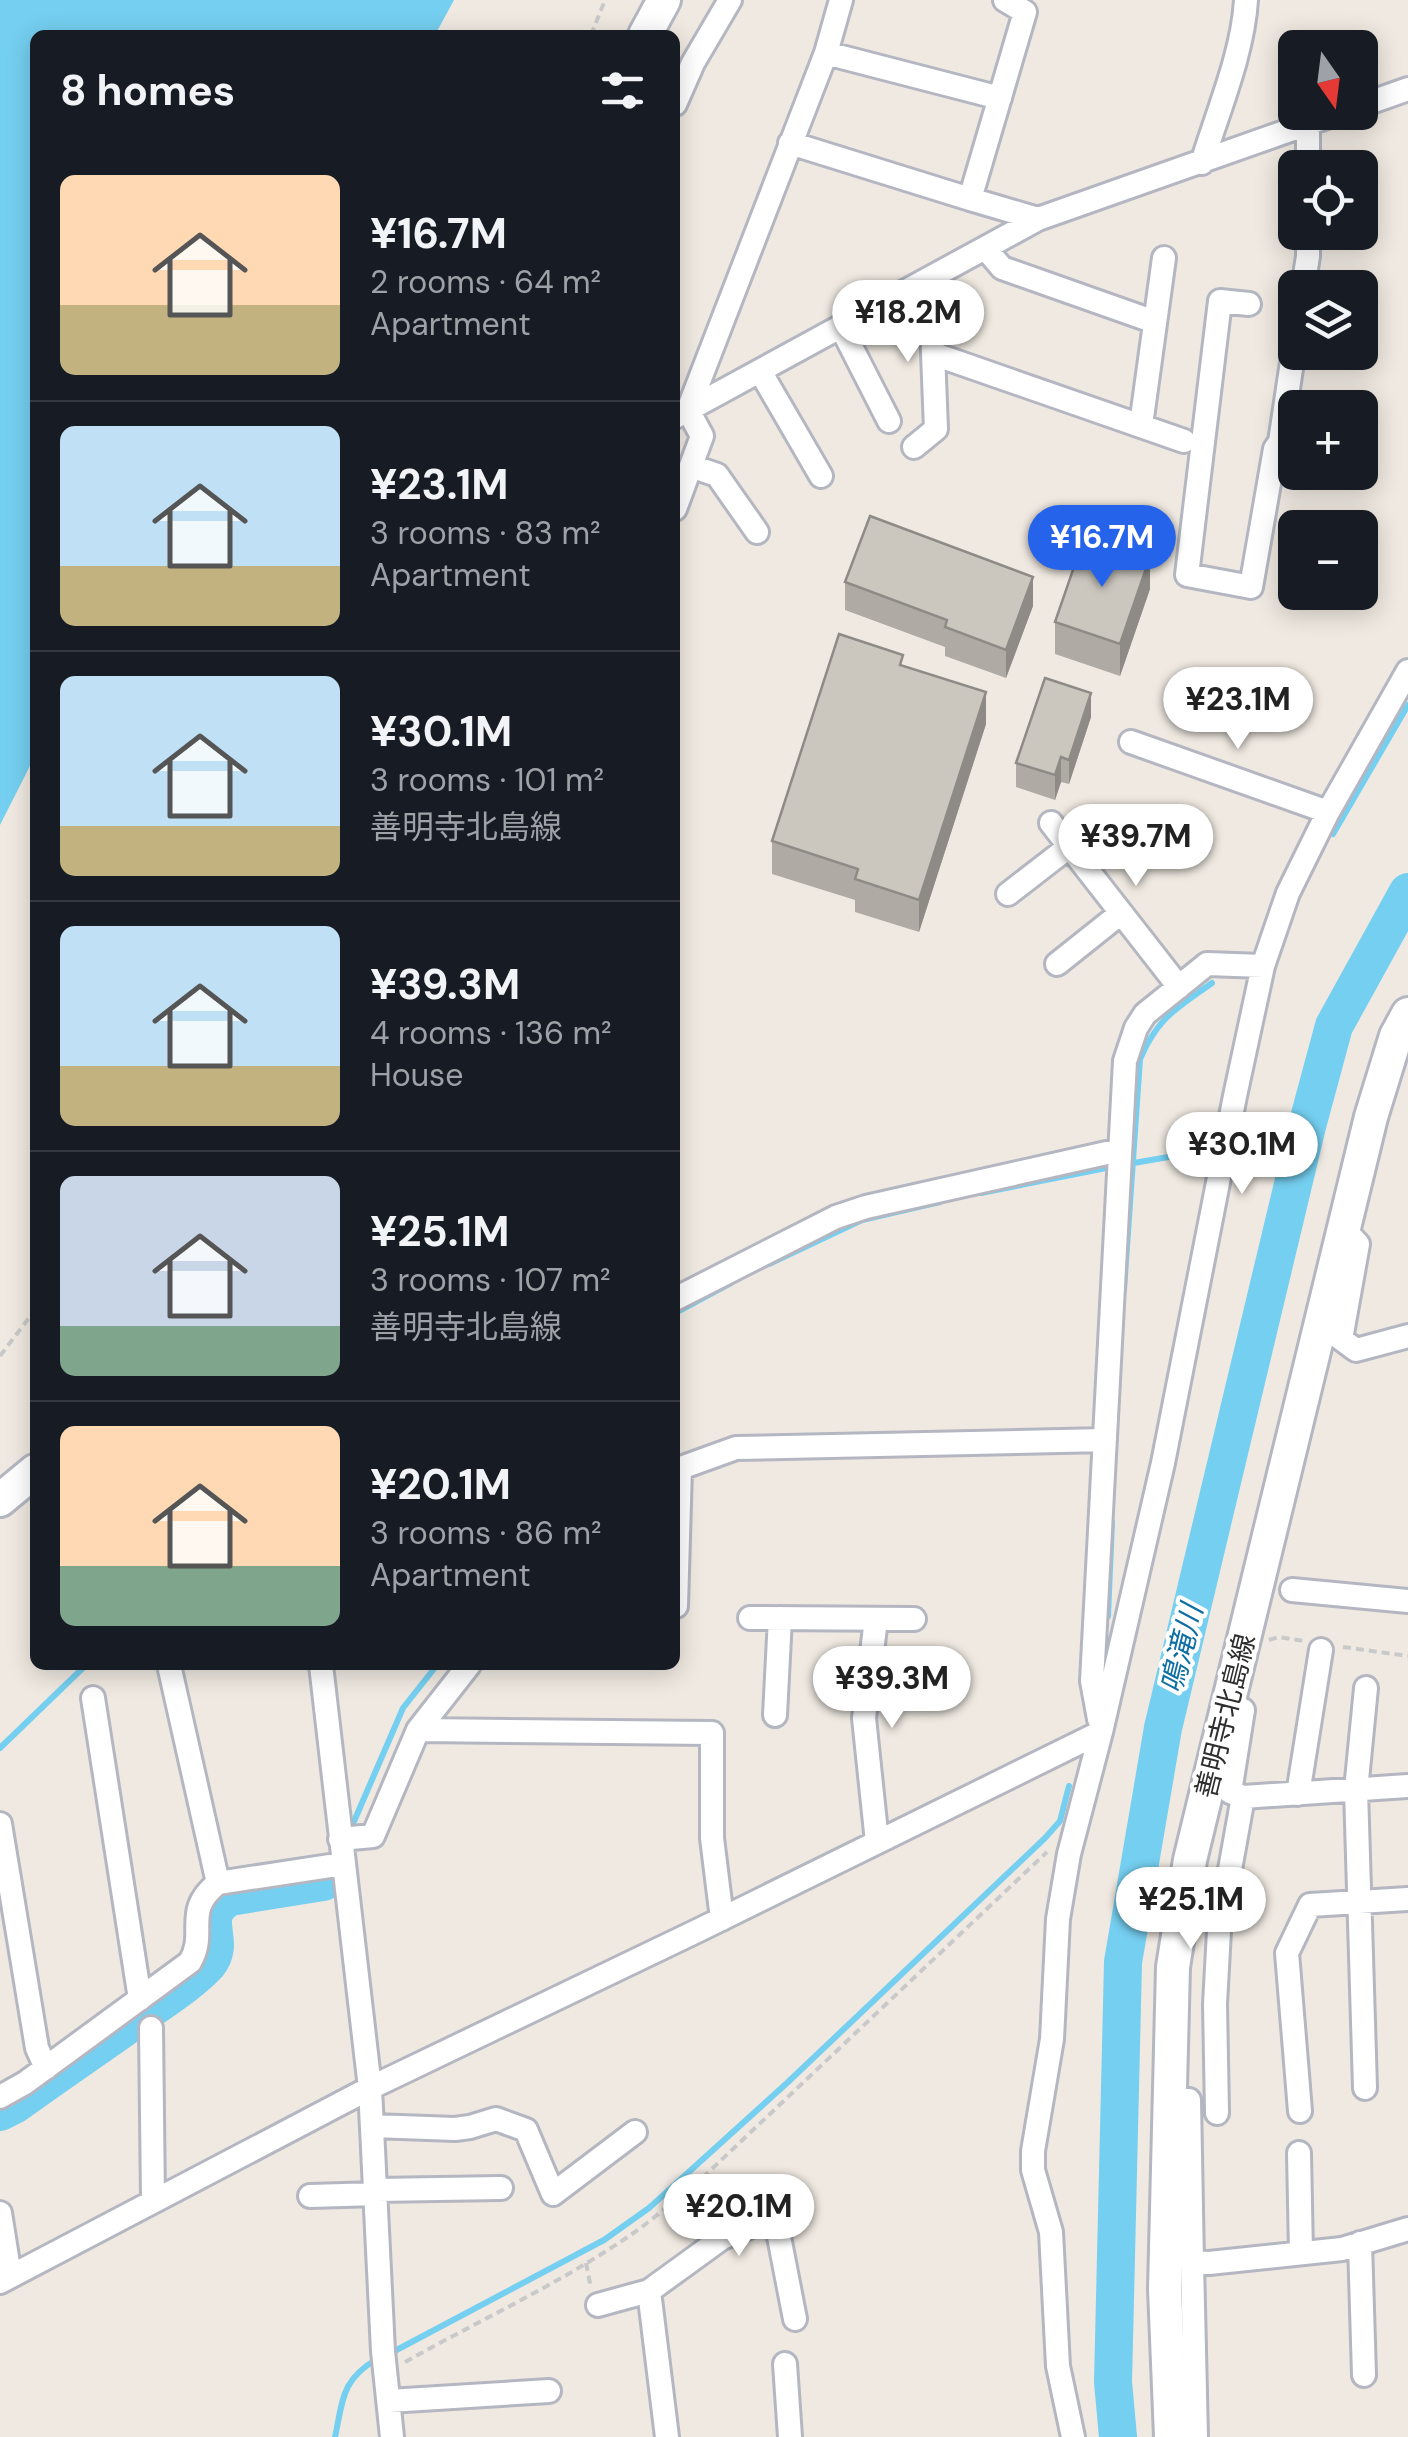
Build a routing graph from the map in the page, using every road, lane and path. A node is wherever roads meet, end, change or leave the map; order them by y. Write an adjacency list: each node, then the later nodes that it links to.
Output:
1 (604, 0): 7 (path)
2 (664, 0): 8 (main road)
3 (730, 0): 11 (street)
4 (841, 0): 9 (street)
5 (1006, 0): 12 (street)
6 (1246, 0): 16 (street)
7 (593, 30)
8 (649, 30)
9 (826, 53): 12 (street); 15 (street)
10 (1408, 89): 13 (street)
11 (680, 92)
12 (1000, 98): 17 (street)
13 (1378, 100)
14 (1292, 130): 16 (street)
15 (790, 143): 17 (street); 28 (street)
16 (1202, 163): 18 (street)
17 (970, 199): 18 (street)
18 (1038, 219): 19 (street)
19 (985, 248): 21 (street); 23 (street)
20 (1164, 258): 23 (street)
21 (908, 291): 24 (street); 25 (street)
22 (1249, 304): 26 (street)
23 (1155, 322): 30 (street)
24 (841, 327): 27 (street); 29 (street)
25 (934, 354): 30 (street); 32 (street)
26 (1291, 370)
27 (760, 371): 28 (street); 34 (street)
28 (682, 414): 33 (street)
29 (889, 421)
30 (1141, 425): 31 (street)
31 (1184, 442)
32 (914, 447)
33 (690, 466): 35 (street); 36 (street)
34 (821, 476)
35 (680, 495)
36 (757, 532)
37 (1408, 670): 39 (street)
38 (1132, 742): 39 (street)
39 (1328, 812): 45 (street)
40 (1051, 823): 41 (street)
41 (1070, 846): 42 (street); 43 (street)
42 (1008, 894)
43 (1121, 912): 44 (street); 46 (street)
44 (1056, 964)
45 (1263, 966): 46 (street); 73 (street)
46 (1179, 987): 48 (street)
47 (1408, 1014): 49 (main road, 善明寺北島線)
48 (1120, 1160): 50 (street); 54 (street)
49 (1342, 1228): 52 (street); 70 (main road, 善明寺北島線)
50 (680, 1296)
51 (30, 1317): 53 (path)
52 (1408, 1336)
53 (0, 1356)
54 (1105, 1440): 55 (street); 73 (street)
55 (680, 1469)
56 (30, 1475): 57 (main road)
57 (0, 1500)
58 (1292, 1590): 59 (street)
59 (1408, 1600)
60 (750, 1618): 61 (street)
61 (780, 1618): 62 (street); 71 (street)
62 (876, 1619): 63 (street); 81 (street)
63 (914, 1620)
64 (1320, 1650): 76 (street)
65 (170, 1670): 84 (street)
66 (322, 1670): 80 (street)
67 (464, 1670): 72 (street)
68 (1366, 1688): 75 (street)
69 (93, 1698): 89 (street)
70 (1227, 1706): 77 (street); 95 (main road, 善明寺北島線)
71 (775, 1715)
72 (418, 1730): 80 (street); 87 (street)
73 (1101, 1732): 79 (street); 81 (street)
74 (1408, 1786): 75 (street)
75 (1356, 1790): 76 (street); 86 (street)
76 (1298, 1794): 77 (street)
77 (1243, 1797): 97 (street)
78 (0, 1824): 83 (street)
79 (1075, 1831): 114 (path); 122 (street)
80 (340, 1839): 82 (street)
81 (877, 1842): 87 (street)
82 (342, 1864): 84 (street); 92 (street)
83 (4, 1867): 88 (street)
84 (218, 1884): 89 (street)
85 (1408, 1899): 86 (street)
86 (1360, 1902): 93 (street); 96 (street)
87 (722, 1919): 92 (street)
88 (12, 1965): 91 (street)
89 (140, 1998): 91 (street)
90 (151, 2028): 104 (street)
91 (46, 2068): 94 (street)
92 (370, 2088): 98 (street); 104 (street)
93 (1365, 2088)
94 (0, 2097)
95 (1170, 2100): 109 (street); 123 (main road, 善明寺北島線)
96 (1300, 2111)
97 (1217, 2113)
98 (374, 2126): 99 (street); 102 (street)
99 (635, 2132)
100 (1299, 2154): 108 (street)
101 (501, 2188): 102 (street)
102 (377, 2192): 103 (street); 114 (street)
103 (310, 2196)
104 (154, 2200): 110 (street)
105 (0, 2214): 110 (street)
106 (1408, 2229): 107 (street)
107 (1360, 2243): 108 (street); 116 (street)
108 (1301, 2253): 109 (street)
109 (1192, 2262): 124 (street)
110 (5, 2279)
111 (649, 2290): 112 (street); 113 (street); 120 (street)
112 (598, 2305)
113 (795, 2319)
114 (384, 2363): 118 (street)
115 (785, 2364): 121 (street)
116 (1364, 2374)
117 (550, 2392): 118 (street)
118 (389, 2401): 119 (street)
119 (392, 2437)
120 (667, 2437)
121 (790, 2437)
122 (1072, 2437)
123 (1171, 2437)
124 (1196, 2437)

